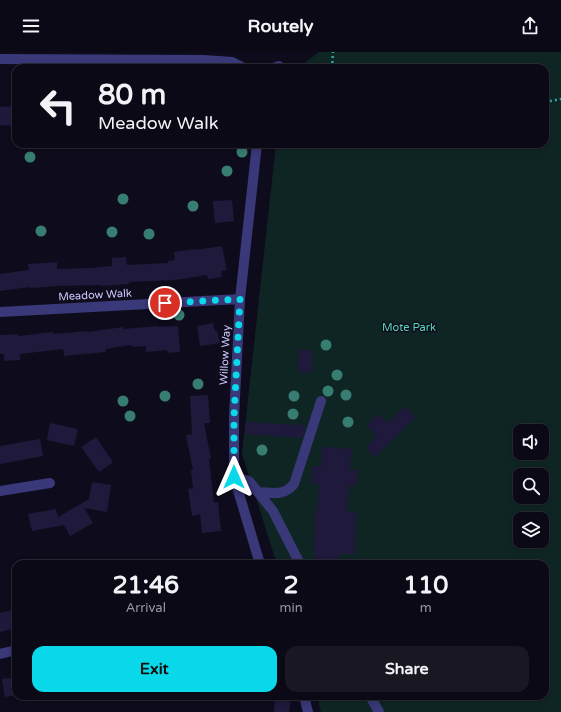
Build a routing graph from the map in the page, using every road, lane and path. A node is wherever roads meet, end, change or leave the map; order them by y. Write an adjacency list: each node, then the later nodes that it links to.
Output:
1 (333, 52): 4 (path)
2 (0, 59): 3 (street)
3 (236, 64)
4 (332, 64)
5 (561, 99): 6 (path)
6 (549, 101)
7 (257, 148): 8 (street, Willow Way)
8 (240, 299): 9 (street, Meadow Walk); 11 (street, Willow Way)
9 (0, 312)
10 (321, 402): 14 (street)
11 (234, 477): 14 (street); 15 (street, Willow Way)
12 (50, 483): 13 (street)
13 (0, 491)
14 (259, 492): 16 (street)
15 (259, 560)
16 (298, 560)
17 (12, 651): 18 (street)
18 (0, 654)
19 (305, 700): 21 (street)
20 (372, 700): 22 (street)
21 (308, 712)
22 (379, 712)

